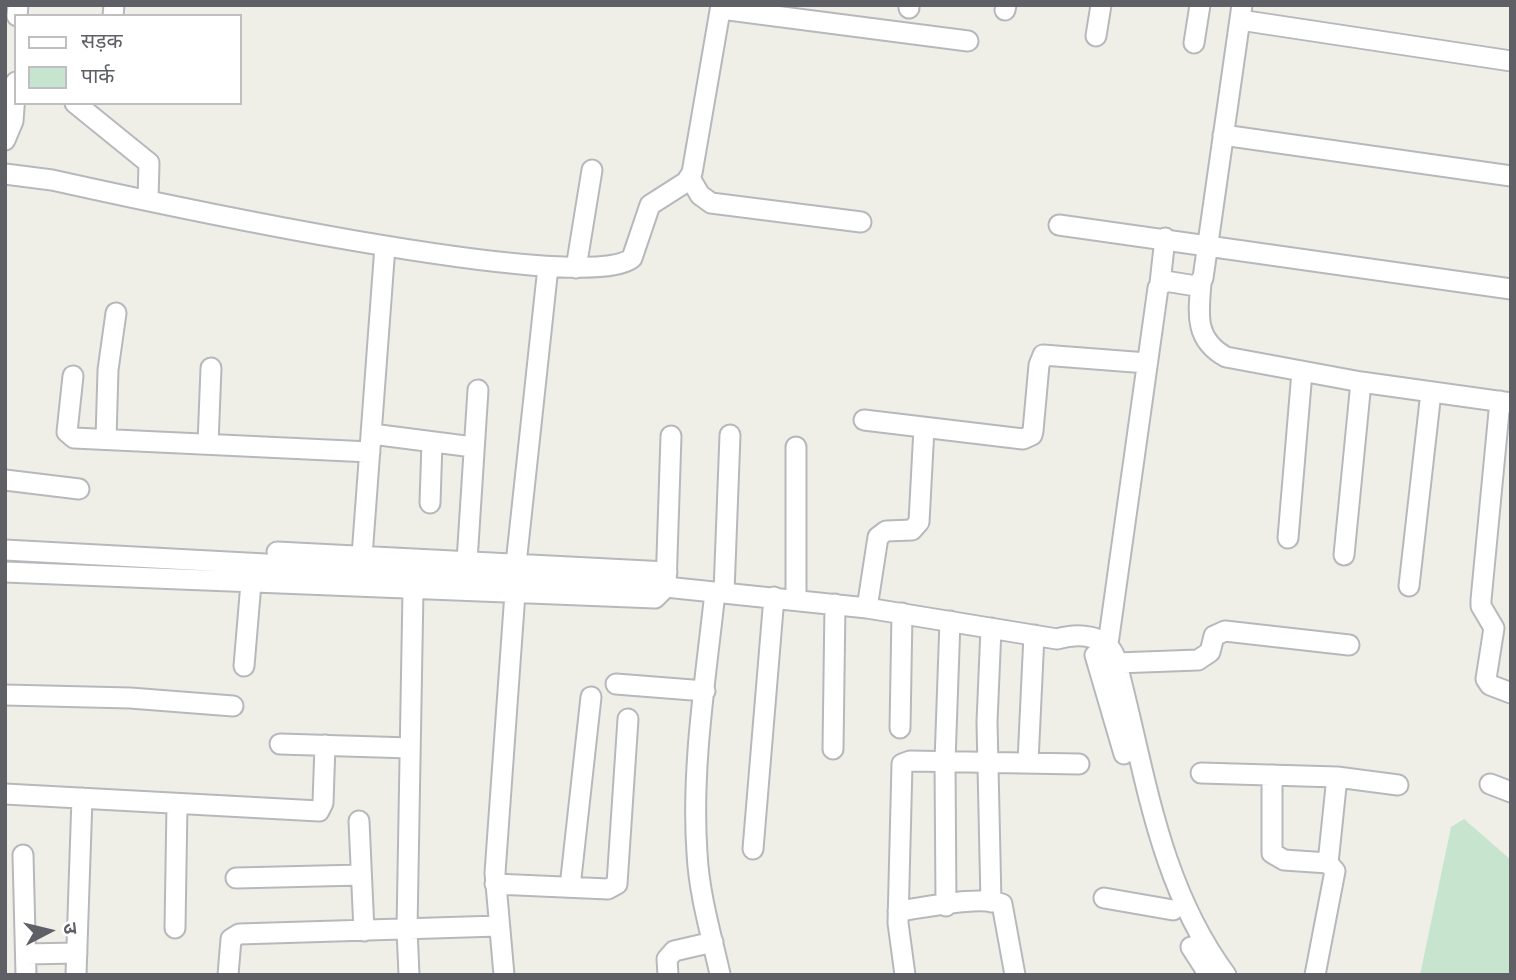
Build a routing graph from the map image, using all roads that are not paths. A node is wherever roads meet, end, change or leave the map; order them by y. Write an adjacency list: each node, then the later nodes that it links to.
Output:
1 (1101, 5): 5 (street)
2 (1200, 5): 7 (street)
3 (721, 7): 6 (street); 17 (street)
4 (1241, 13): 8 (street); 12 (street)
5 (1096, 36)
6 (968, 40)
7 (1194, 43)
8 (1511, 61)
9 (14, 105): 13 (street)
10 (80, 105): 11 (street)
11 (97, 112): 18 (street)
12 (1223, 135): 16 (street); 21 (street)
13 (5, 141)
14 (592, 170): 24 (street)
15 (5, 174): 18 (street)
16 (1511, 176)
17 (690, 178): 19 (street); 24 (street)
18 (148, 201): 22 (street)
19 (861, 222)
20 (1059, 225): 21 (street)
21 (1187, 241): 25 (street); 25 (street); 26 (street)
22 (385, 246): 23 (street); 42 (street)
23 (548, 267): 24 (street); 55 (street)
24 (576, 268)
25 (1181, 284): 28 (street); 30 (street)
26 (1511, 289)
27 (116, 313): 40 (street)
28 (1147, 363): 37 (street); 72 (street)
29 (211, 368): 43 (street)
30 (1302, 372): 32 (street); 49 (street)
31 (73, 376): 40 (street)
32 (1361, 382): 34 (street); 52 (street)
33 (478, 390): 44 (street)
34 (1431, 392): 35 (street); 59 (street)
35 (1505, 402): 78 (street)
36 (864, 420): 37 (street)
37 (925, 428): 66 (street)
38 (730, 435): 61 (street)
39 (671, 436): 57 (street)
40 (106, 439): 43 (street)
41 (432, 442): 42 (street); 44 (street); 48 (street)
42 (371, 443): 43 (street); 53 (street)
43 (208, 444)
44 (473, 447): 54 (street)
45 (796, 447): 64 (street)
46 (5, 480): 47 (street)
47 (79, 488)
48 (430, 503)
49 (1288, 538)
50 (5, 550): 57 (street)
51 (277, 552): 53 (street)
52 (1344, 555)
53 (362, 556): 54 (street)
54 (467, 561): 55 (street)
55 (516, 564): 57 (street)
56 (5, 572): 58 (street)
57 (667, 580): 61 (street); 62 (street)
58 (251, 583): 60 (street); 75 (street)
59 (1409, 586)
60 (414, 590): 62 (street); 86 (street)
61 (719, 592): 63 (street); 77 (street)
62 (515, 593): 107 (street)
63 (774, 597): 64 (street); 102 (street)
64 (796, 600): 65 (street)
65 (835, 604): 66 (street); 87 (street)
66 (867, 608): 67 (street)
67 (902, 613): 68 (street); 83 (street)
68 (950, 621): 69 (street); 88 (street)
69 (991, 628): 70 (street); 89 (street)
70 (1034, 635): 71 (street); 90 (street)
71 (1057, 639): 72 (street); 74 (street)
72 (1108, 644): 74 (street)
73 (1349, 645): 74 (street)
74 (1108, 663): 112 (street); 131 (street)
75 (244, 666)
76 (616, 684): 77 (street)
77 (705, 691): 118 (street)
78 (1511, 692)
79 (5, 695): 81 (street)
80 (591, 697): 108 (street)
81 (233, 706)
82 (628, 719): 108 (street)
83 (900, 728)
84 (279, 744): 85 (street)
85 (324, 745): 86 (street); 100 (street)
86 (410, 748): 116 (street)
87 (833, 749)
88 (945, 761): 89 (street); 111 (street); 113 (street)
89 (988, 762): 90 (street); 110 (street)
90 (1028, 762): 91 (street)
91 (1079, 764)
92 (1201, 773): 93 (street)
93 (1272, 775): 94 (street); 104 (street)
94 (1337, 777): 96 (street); 104 (street)
95 (1490, 784): 97 (street)
96 (1398, 785)
97 (1511, 792)
98 (5, 794): 99 (street)
99 (82, 798): 100 (street); 119 (street)
100 (177, 804): 115 (street)
101 (359, 821): 105 (street)
102 (753, 849)
103 (23, 855): 120 (street)
104 (1328, 863): 132 (street)
105 (361, 875): 106 (street); 117 (street)
106 (236, 878)
107 (495, 884): 108 (street); 114 (street)
108 (570, 887)
109 (1104, 898): 112 (street)
110 (990, 901): 111 (street); 129 (street)
111 (946, 905): 113 (street)
112 (1173, 910): 130 (street)
113 (898, 911): 128 (street)
114 (498, 926): 116 (street); 126 (street)
115 (175, 928)
116 (407, 929): 117 (street); 125 (street)
117 (364, 931): 124 (street)
118 (713, 942): 121 (street); 127 (street)
119 (77, 953): 120 (street); 123 (street)
120 (26, 954): 122 (street)
121 (720, 974)
122 (26, 975)
123 (76, 975)
124 (228, 975)
125 (409, 975)
126 (504, 975)
127 (668, 975)
128 (905, 975)
129 (1014, 975)
130 (1209, 975)
131 (1226, 975)
132 (1315, 975)

